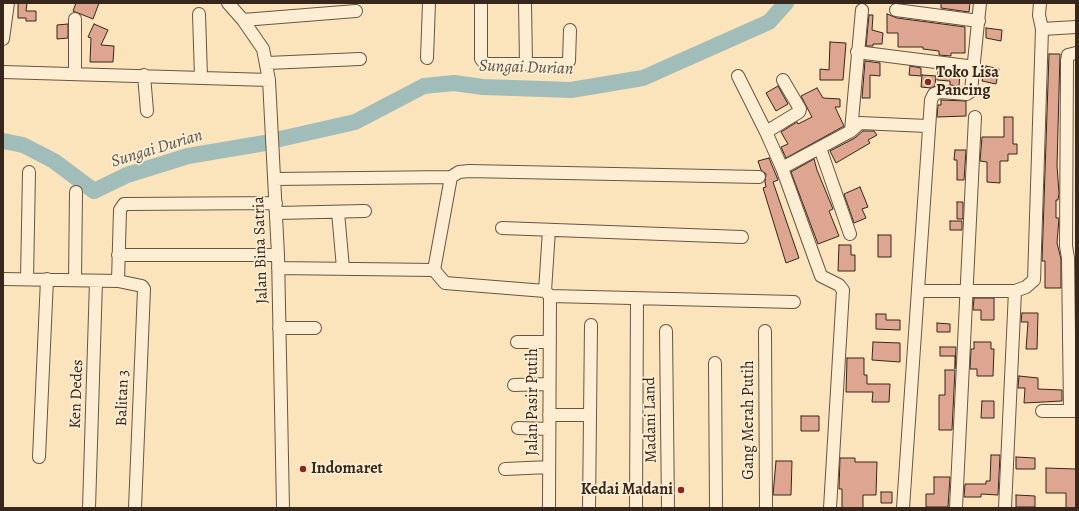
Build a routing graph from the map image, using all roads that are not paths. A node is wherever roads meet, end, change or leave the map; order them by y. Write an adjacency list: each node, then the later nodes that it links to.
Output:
1 (8, 3): 18 (street)
2 (228, 3): 13 (street, Jalan Bina Satria)
3 (429, 3): 21 (street)
4 (481, 3): 24 (street)
5 (525, 3): 24 (street)
6 (980, 3): 14 (street)
7 (1040, 3): 16 (street)
8 (862, 10): 19 (street)
9 (896, 10): 14 (street)
10 (356, 11): 13 (street)
11 (199, 14): 30 (street)
12 (75, 19): 27 (street)
13 (243, 20): 23 (street, Jalan Bina Satria)
14 (979, 21): 25 (street)
15 (1076, 27): 16 (street)
16 (1042, 29): 68 (street)
17 (570, 30): 24 (street)
18 (3, 39)
19 (857, 52): 25 (street); 37 (street)
20 (1076, 53): 33 (street)
21 (426, 58)
22 (360, 59): 23 (street)
23 (267, 63): 31 (street, Jalan Bina Satria)
24 (526, 64)
25 (975, 67): 36 (street)
26 (3, 72): 27 (street)
27 (75, 74): 28 (street)
28 (144, 75): 30 (street); 34 (street)
29 (738, 76): 38 (street)
30 (201, 77): 31 (street)
31 (269, 80): 45 (street, Jalan Bina Satria)
32 (783, 80): 38 (street)
33 (1071, 106): 40 (street)
34 (147, 111)
35 (975, 117): 69 (street)
36 (928, 126): 37 (street); 67 (street)
37 (851, 131): 39 (street)
38 (766, 132): 41 (street)
39 (820, 148): 41 (street); 53 (street)
40 (1071, 165): 52 (street)
41 (782, 168): 101 (street)
42 (29, 172): 62 (street)
43 (451, 177): 44 (street); 45 (street); 60 (street)
44 (759, 177)
45 (274, 179): 47 (street, Jalan Bina Satria)
46 (76, 192): 64 (street)
47 (276, 208): 49 (street); 55 (street); 56 (street, Jalan Bina Satria)
48 (365, 211): 49 (street)
49 (338, 212): 59 (street)
50 (502, 228): 51 (street)
51 (549, 230): 54 (street); 70 (street, Jalan Pasir Putih)
52 (1072, 230): 57 (street)
53 (850, 234)
54 (742, 237)
55 (118, 255): 56 (street); 66 (street)
56 (278, 255): 58 (street, Jalan Bina Satria)
57 (1072, 258): 84 (street)
58 (278, 268): 59 (street); 74 (street, Jalan Bina Satria)
59 (343, 268): 60 (street)
60 (434, 270): 70 (street)
61 (3, 279): 62 (street)
62 (27, 279): 63 (street)
63 (47, 279): 64 (street); 89 (street)
64 (75, 280): 65 (street)
65 (96, 281): 66 (street); 92 (street, Ken Dedes)
66 (118, 281): 93 (street, Balitan 3)
67 (918, 291): 69 (street); 102 (street)
68 (1015, 291): 69 (street); 104 (street)
69 (968, 292): 103 (street)
70 (547, 293): 71 (street); 79 (street, Jalan Pasir Putih)
71 (637, 299): 72 (street); 97 (street)
72 (794, 302)
73 (592, 325): 86 (street)
74 (279, 328): 75 (street); 94 (street, Jalan Bina Satria)
75 (315, 328)
76 (666, 331): 98 (street, Madani Land)
77 (765, 331): 100 (street, Gang Merah Putih)
78 (517, 342): 79 (street)
79 (550, 342): 81 (street, Jalan Pasir Putih)
80 (715, 363): 99 (street)
81 (549, 384): 82 (street); 85 (street, Jalan Pasir Putih)
82 (514, 385)
83 (1042, 411): 84 (street)
84 (1073, 411)
85 (549, 415): 86 (street); 88 (street, Jalan Pasir Putih)
86 (590, 415): 96 (street)
87 (518, 428): 88 (street)
88 (549, 429): 90 (street, Jalan Pasir Putih)
89 (39, 457)
90 (549, 467): 91 (street); 95 (street, Jalan Pasir Putih)
91 (505, 469)
92 (89, 508)
93 (135, 508)
94 (283, 508)
95 (549, 508)
96 (589, 508)
97 (636, 508)
98 (668, 508)
99 (716, 508)
100 (766, 508)
101 (830, 508)
102 (902, 508)
103 (956, 508)
104 (1005, 508)

